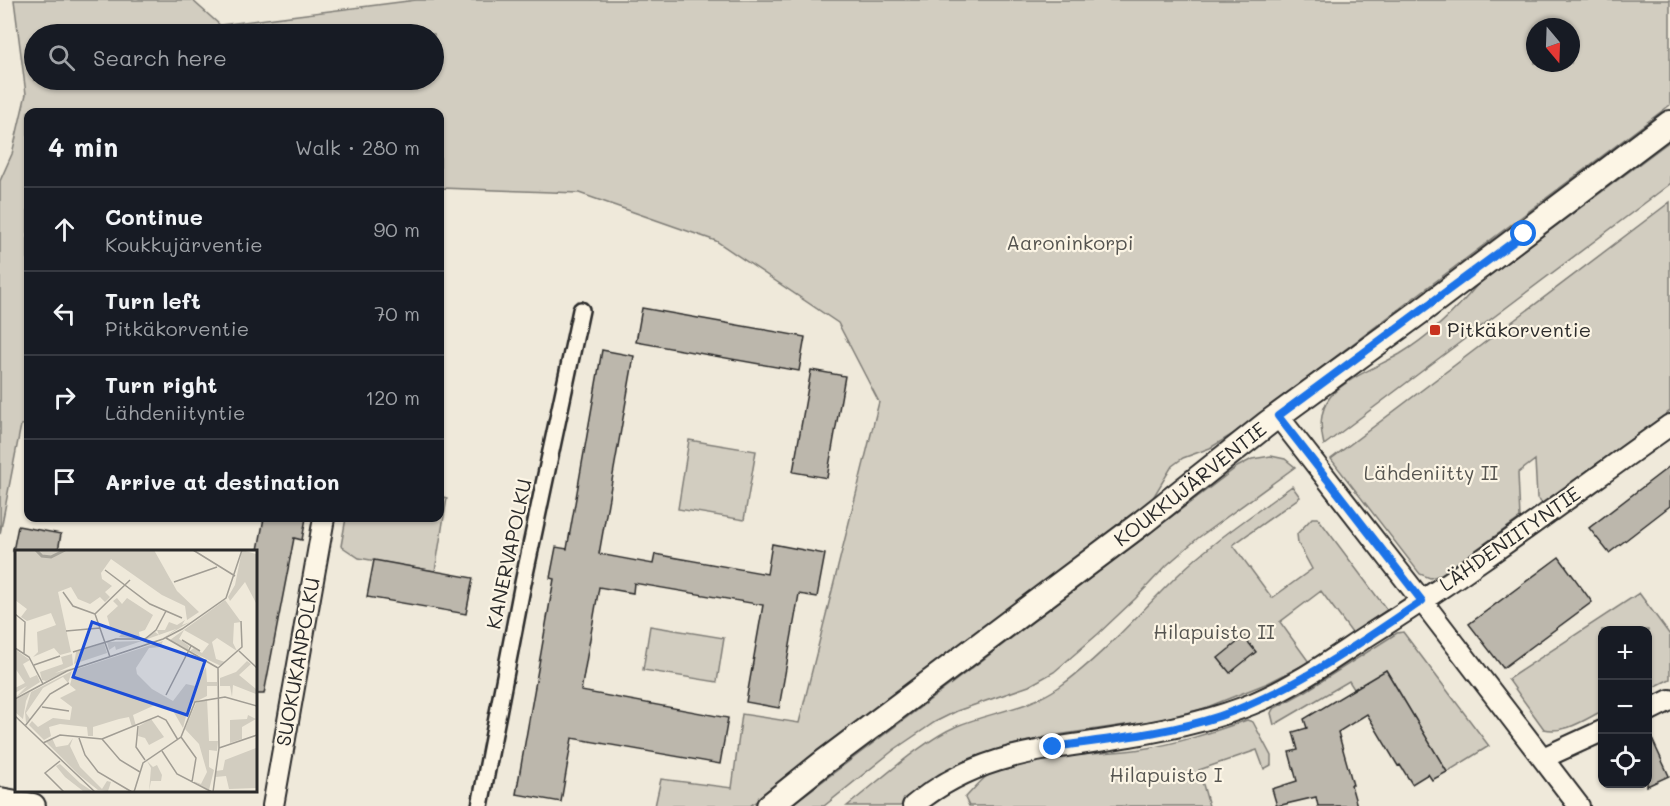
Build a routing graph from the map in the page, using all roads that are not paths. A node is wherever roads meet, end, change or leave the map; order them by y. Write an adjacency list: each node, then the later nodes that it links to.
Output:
1 (1670, 123): 3 (street, KOUKKUJÄRVENTIE)
2 (581, 310): 14 (street, KANERVAPOLKU)
3 (1278, 416): 6 (street); 15 (street, KOUKKUJÄRVENTIE)
4 (1670, 425): 6 (street, LÄHDENIITYNTIE)
5 (323, 522): 13 (street, SUOKUKANPOLKU)
6 (1422, 601): 10 (street); 16 (street, LÄHDENIITYNTIE)
7 (1670, 700): 8 (street)
8 (1652, 709)
9 (1598, 733): 10 (street)
10 (1544, 758): 17 (street)
11 (0, 800): 12 (street)
12 (33, 806)
13 (273, 806)
14 (480, 806)
15 (769, 806)
16 (913, 806)
17 (1579, 806)

